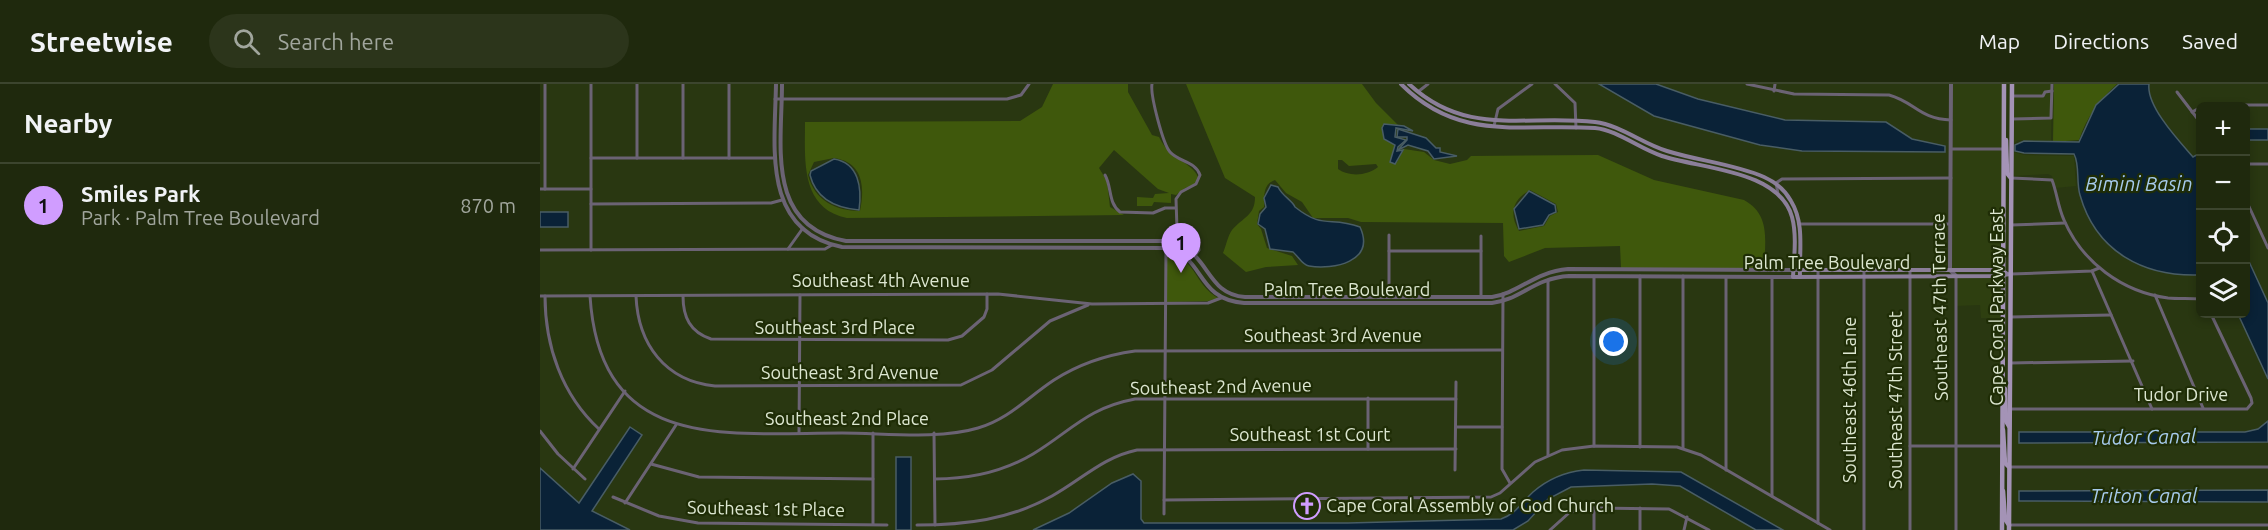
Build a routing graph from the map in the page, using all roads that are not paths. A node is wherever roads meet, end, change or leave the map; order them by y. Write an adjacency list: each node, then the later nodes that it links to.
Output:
1 (545, 84): 57 (street)
2 (591, 84): 43 (street)
3 (637, 84): 44 (street)
4 (683, 84): 45 (street)
5 (729, 84): 46 (street)
6 (776, 84): 27 (street)
7 (782, 84): 28 (street)
8 (1029, 84): 28 (street)
9 (1152, 84): 62 (street)
10 (1401, 84): 25 (main road)
11 (1409, 84): 22 (main road)
12 (1428, 84): 22 (street)
13 (1532, 84): 34 (street)
14 (1555, 84): 35 (street)
15 (1747, 84): 21 (street)
16 (1774, 84): 21 (street)
17 (1951, 84): 33 (street, Southeast 47th Terrace)
18 (2004, 84): 38 (main road, Cape Coral Parkway East)
19 (2012, 84): 26 (main road, Cape Coral Parkway East)
20 (2052, 84): 23 (street)
21 (1774, 91): 33 (street)
22 (1418, 92): 25 (street); 34 (main road)
23 (2052, 92): 26 (street); 32 (street)
24 (2177, 92): 30 (street)
25 (1413, 95): 36 (main road)
26 (2012, 96): 32 (main road, Cape Coral Parkway East)
27 (776, 99): 28 (street); 47 (street)
28 (782, 99): 72 (street)
29 (2268, 105): 30 (street)
30 (2193, 112): 31 (street)
31 (2196, 116)
32 (2012, 119): 54 (main road, Cape Coral Parkway East)
33 (1951, 120): 39 (street, Southeast 47th Terrace)
34 (1495, 122): 35 (main road); 36 (street)
35 (1576, 122): 37 (street); 41 (main road)
36 (1494, 128): 37 (main road)
37 (1576, 128): 42 (main road)
38 (2003, 134): 40 (main road, Cape Coral Parkway East); 54 (main road)
39 (1951, 149): 40 (street); 53 (street, Southeast 47th Terrace)
40 (2003, 149): 99 (main road, Cape Coral Parkway East)
41 (1670, 152): 42 (main road); 48 (main road)
42 (1668, 157): 51 (main road)
43 (591, 158): 44 (street); 58 (street)
44 (637, 158): 45 (street)
45 (683, 158): 46 (street)
46 (729, 158): 47 (street)
47 (775, 158): 60 (street)
48 (1703, 160): 51 (main road); 55 (main road)
49 (2250, 164): 50 (street)
50 (2268, 164)
51 (1701, 166): 59 (main road)
52 (1105, 175): 62 (street)
53 (1951, 178): 55 (street); 66 (street, Southeast 47th Terrace)
54 (2011, 178): 64 (street); 68 (main road, Cape Coral Parkway East)
55 (1776, 183): 59 (street); 65 (main road)
56 (540, 189): 57 (street)
57 (545, 189): 58 (street)
58 (591, 189): 61 (street)
59 (1778, 194): 67 (main road)
60 (782, 200): 61 (street); 69 (street)
61 (591, 204): 78 (street)
62 (1175, 208): 81 (street, Palm Tree Boulevard)
63 (2250, 209): 75 (street)
64 (2065, 223): 68 (street); 83 (street)
65 (1800, 224): 66 (street); 67 (street); 91 (main road)
66 (1950, 224): 93 (street, Southeast 47th Terrace)
67 (1794, 225): 90 (main road)
68 (2011, 225): 100 (main road, Cape Coral Parkway East)
69 (803, 228): 73 (street); 76 (street)
70 (1389, 235): 79 (street)
71 (1481, 236): 80 (street)
72 (1166, 241): 74 (street); 81 (street)
73 (832, 245): 74 (street); 76 (street)
74 (1166, 248): 82 (street); 130 (street)
75 (2268, 248)
76 (788, 249): 78 (street)
77 (540, 250): 78 (street)
78 (591, 250)
79 (1389, 251): 80 (street); 122 (street)
80 (1481, 251): 123 (street)
81 (1196, 254): 82 (street); 84 (street, Palm Tree Boulevard)
82 (1190, 261): 98 (street)
83 (2098, 268): 96 (street); 121 (street)
84 (1206, 270): 98 (street); 122 (street, Palm Tree Boulevard)
85 (1594, 270): 86 (street, Palm Tree Boulevard); 97 (street, Palm Tree Boulevard); 101 (street)
86 (1640, 270): 87 (street, Palm Tree Boulevard); 102 (street)
87 (1683, 270): 88 (street, Palm Tree Boulevard); 103 (street)
88 (1726, 270): 89 (street, Palm Tree Boulevard); 104 (street)
89 (1773, 270): 90 (street, Palm Tree Boulevard); 106 (street)
90 (1794, 270): 91 (street, Palm Tree Boulevard); 107 (main road)
91 (1800, 270): 92 (main road, Palm Tree Boulevard); 108 (main road)
92 (1818, 270): 94 (main road, Palm Tree Boulevard); 109 (street)
93 (1950, 270): 95 (main road, Palm Tree Boulevard); 99 (main road, Palm Tree Boulevard); 105 (street, Southeast 47th Terrace)
94 (1864, 271): 95 (main road, Palm Tree Boulevard); 110 (street, Southeast 46th Lane)
95 (1910, 271): 111 (street, Southeast 47th Street)
96 (2092, 271): 100 (street); 131 (street)
97 (1546, 273): 112 (street); 114 (street, Palm Tree Boulevard)
98 (1198, 274): 124 (street)
99 (2002, 274): 100 (main road, Palm Tree Boulevard); 105 (main road, Palm Tree Boulevard); 141 (main road, Cape Coral Parkway East)
100 (2010, 274): 132 (main road, Cape Coral Parkway East)
101 (1594, 276): 102 (street, Palm Tree Boulevard); 112 (street, Palm Tree Boulevard); 160 (street)
102 (1640, 276): 103 (street, Palm Tree Boulevard); 163 (street)
103 (1683, 276): 104 (street, Palm Tree Boulevard); 165 (street)
104 (1726, 276): 106 (street, Palm Tree Boulevard); 174 (street)
105 (1956, 276): 111 (main road, Palm Tree Boulevard); 159 (street, Southeast 47th Terrace)
106 (1772, 277): 107 (street, Palm Tree Boulevard); 180 (street)
107 (1793, 277): 108 (main road, Palm Tree Boulevard)
108 (1800, 277): 109 (main road, Palm Tree Boulevard)
109 (1818, 277): 110 (main road, Palm Tree Boulevard); 188 (street)
110 (1864, 277): 111 (main road, Palm Tree Boulevard); 203 (street, Southeast 46th Lane)
111 (1910, 277): 161 (street, Southeast 47th Street)
112 (1548, 278): 126 (street, Palm Tree Boulevard); 168 (street)
113 (987, 294): 115 (street, Southeast 4th Avenue); 129 (street, Southeast 4th Avenue); 134 (street, Southeast 3rd Place)
114 (1503, 294): 123 (street, Palm Tree Boulevard); 126 (street)
115 (800, 295): 120 (street, Southeast 4th Avenue); 134 (street)
116 (540, 296): 117 (street, Southeast 4th Avenue)
117 (545, 296): 118 (street, Southeast 4th Avenue); 154 (street)
118 (590, 296): 119 (street, Southeast 4th Avenue); 142 (street, Southeast 2nd Place)
119 (636, 296): 120 (street, Southeast 4th Avenue); 140 (street, Southeast 3rd Avenue)
120 (683, 296): 134 (street, Southeast 3rd Place)
121 (2155, 296): 125 (street); 146 (street)
122 (1389, 297): 123 (street, Palm Tree Boulevard); 127 (street)
123 (1481, 297): 128 (street)
124 (1221, 298): 127 (street, Palm Tree Boulevard); 130 (street, Southeast 4th Avenue)
125 (2196, 299)
126 (1502, 302): 128 (street, Palm Tree Boulevard); 136 (street)
127 (1389, 303): 128 (street, Palm Tree Boulevard)
128 (1480, 303)
129 (1092, 304): 130 (street, Southeast 4th Avenue); 140 (street, Southeast 3rd Avenue)
130 (1164, 304): 135 (street)
131 (2111, 315): 132 (street); 137 (street)
132 (2010, 317): 138 (main road, Cape Coral Parkway East)
133 (2213, 318): 146 (street, Tudor Drive)
134 (799, 341): 140 (street)
135 (1164, 350): 136 (street, Southeast 3rd Avenue); 143 (street); 158 (street, Southeast 2nd Place)
136 (1502, 350): 152 (street)
137 (2133, 361): 138 (street); 148 (street)
138 (2009, 363): 147 (main road, Cape Coral Parkway East)
139 (1456, 382): 145 (street)
140 (799, 387): 156 (street)
141 (2002, 388): 150 (main road); 153 (main road, Cape Coral Parkway East)
142 (625, 391): 149 (street, Southeast 2nd Place); 154 (street)
143 (1164, 398): 144 (street, Southeast 2nd Avenue); 164 (street); 177 (street, Southeast 2nd Avenue)
144 (1368, 398): 145 (street, Southeast 2nd Avenue); 166 (street)
145 (1456, 399): 151 (street)
146 (2203, 408): 148 (street, Tudor Drive)
147 (2009, 409): 148 (street, Tudor Drive); 150 (main road, Cape Coral Parkway East)
148 (2152, 409)
149 (676, 425): 156 (street, Southeast 2nd Place); 169 (street)
150 (2009, 426): 170 (main road, Cape Coral Parkway East)
151 (1456, 427): 152 (street); 167 (street)
152 (1502, 427): 178 (street)
153 (2001, 428): 162 (main road, Cape Coral Parkway East); 170 (main road)
154 (600, 429): 172 (street)
155 (540, 431): 172 (street)
156 (799, 433): 157 (street, Southeast 2nd Place)
157 (873, 433): 158 (street, Southeast 2nd Place); 176 (street)
158 (934, 433): 177 (street)
159 (1956, 445): 161 (street); 162 (street); 205 (street, Southeast 47th Terrace)
160 (1594, 446): 163 (street); 168 (street)
161 (1910, 446): 204 (street, Southeast 47th Street)
162 (2001, 446): 179 (main road, Cape Coral Parkway East)
163 (1640, 447): 165 (street)
164 (1164, 448): 166 (street, Southeast 1st Court); 182 (street); 192 (street)
165 (1683, 448): 174 (street)
166 (1368, 449): 167 (street, Southeast 1st Court)
167 (1456, 449): 173 (street)
168 (1548, 455): 178 (street)
169 (651, 464): 176 (street); 183 (street)
170 (2009, 467): 171 (street); 194 (main road, Cape Coral Parkway East)
171 (2268, 467)
172 (573, 469): 175 (street)
173 (1455, 470)
174 (1726, 470): 180 (street)
175 (585, 479)
176 (873, 479): 189 (street)
177 (935, 479): 192 (street)
178 (1510, 483): 182 (street)
179 (2002, 488): 194 (main road); 196 (main road, Cape Coral Parkway East)
180 (1772, 496): 188 (street)
181 (613, 497): 183 (street, Southeast 1st Place)
182 (1164, 500): 186 (street)
183 (626, 503): 189 (street, Southeast 1st Place)
184 (1594, 508): 185 (street); 197 (street); 198 (street)
185 (1640, 508): 187 (street); 199 (street)
186 (1164, 514)
187 (1687, 517): 200 (street); 201 (street)
188 (1818, 523): 202 (street)
189 (873, 524): 190 (street, Southeast 1st Place)
190 (887, 525)
191 (917, 525): 192 (street)
192 (935, 525)
193 (2268, 525): 195 (street)
194 (2009, 527): 195 (street)
195 (2067, 528)
196 (2002, 529)
197 (1551, 530)
198 (1594, 530)
199 (1640, 530)
200 (1684, 530)
201 (1709, 530)
202 (1830, 530)
203 (1864, 530)
204 (1910, 530)
205 (1956, 530)

